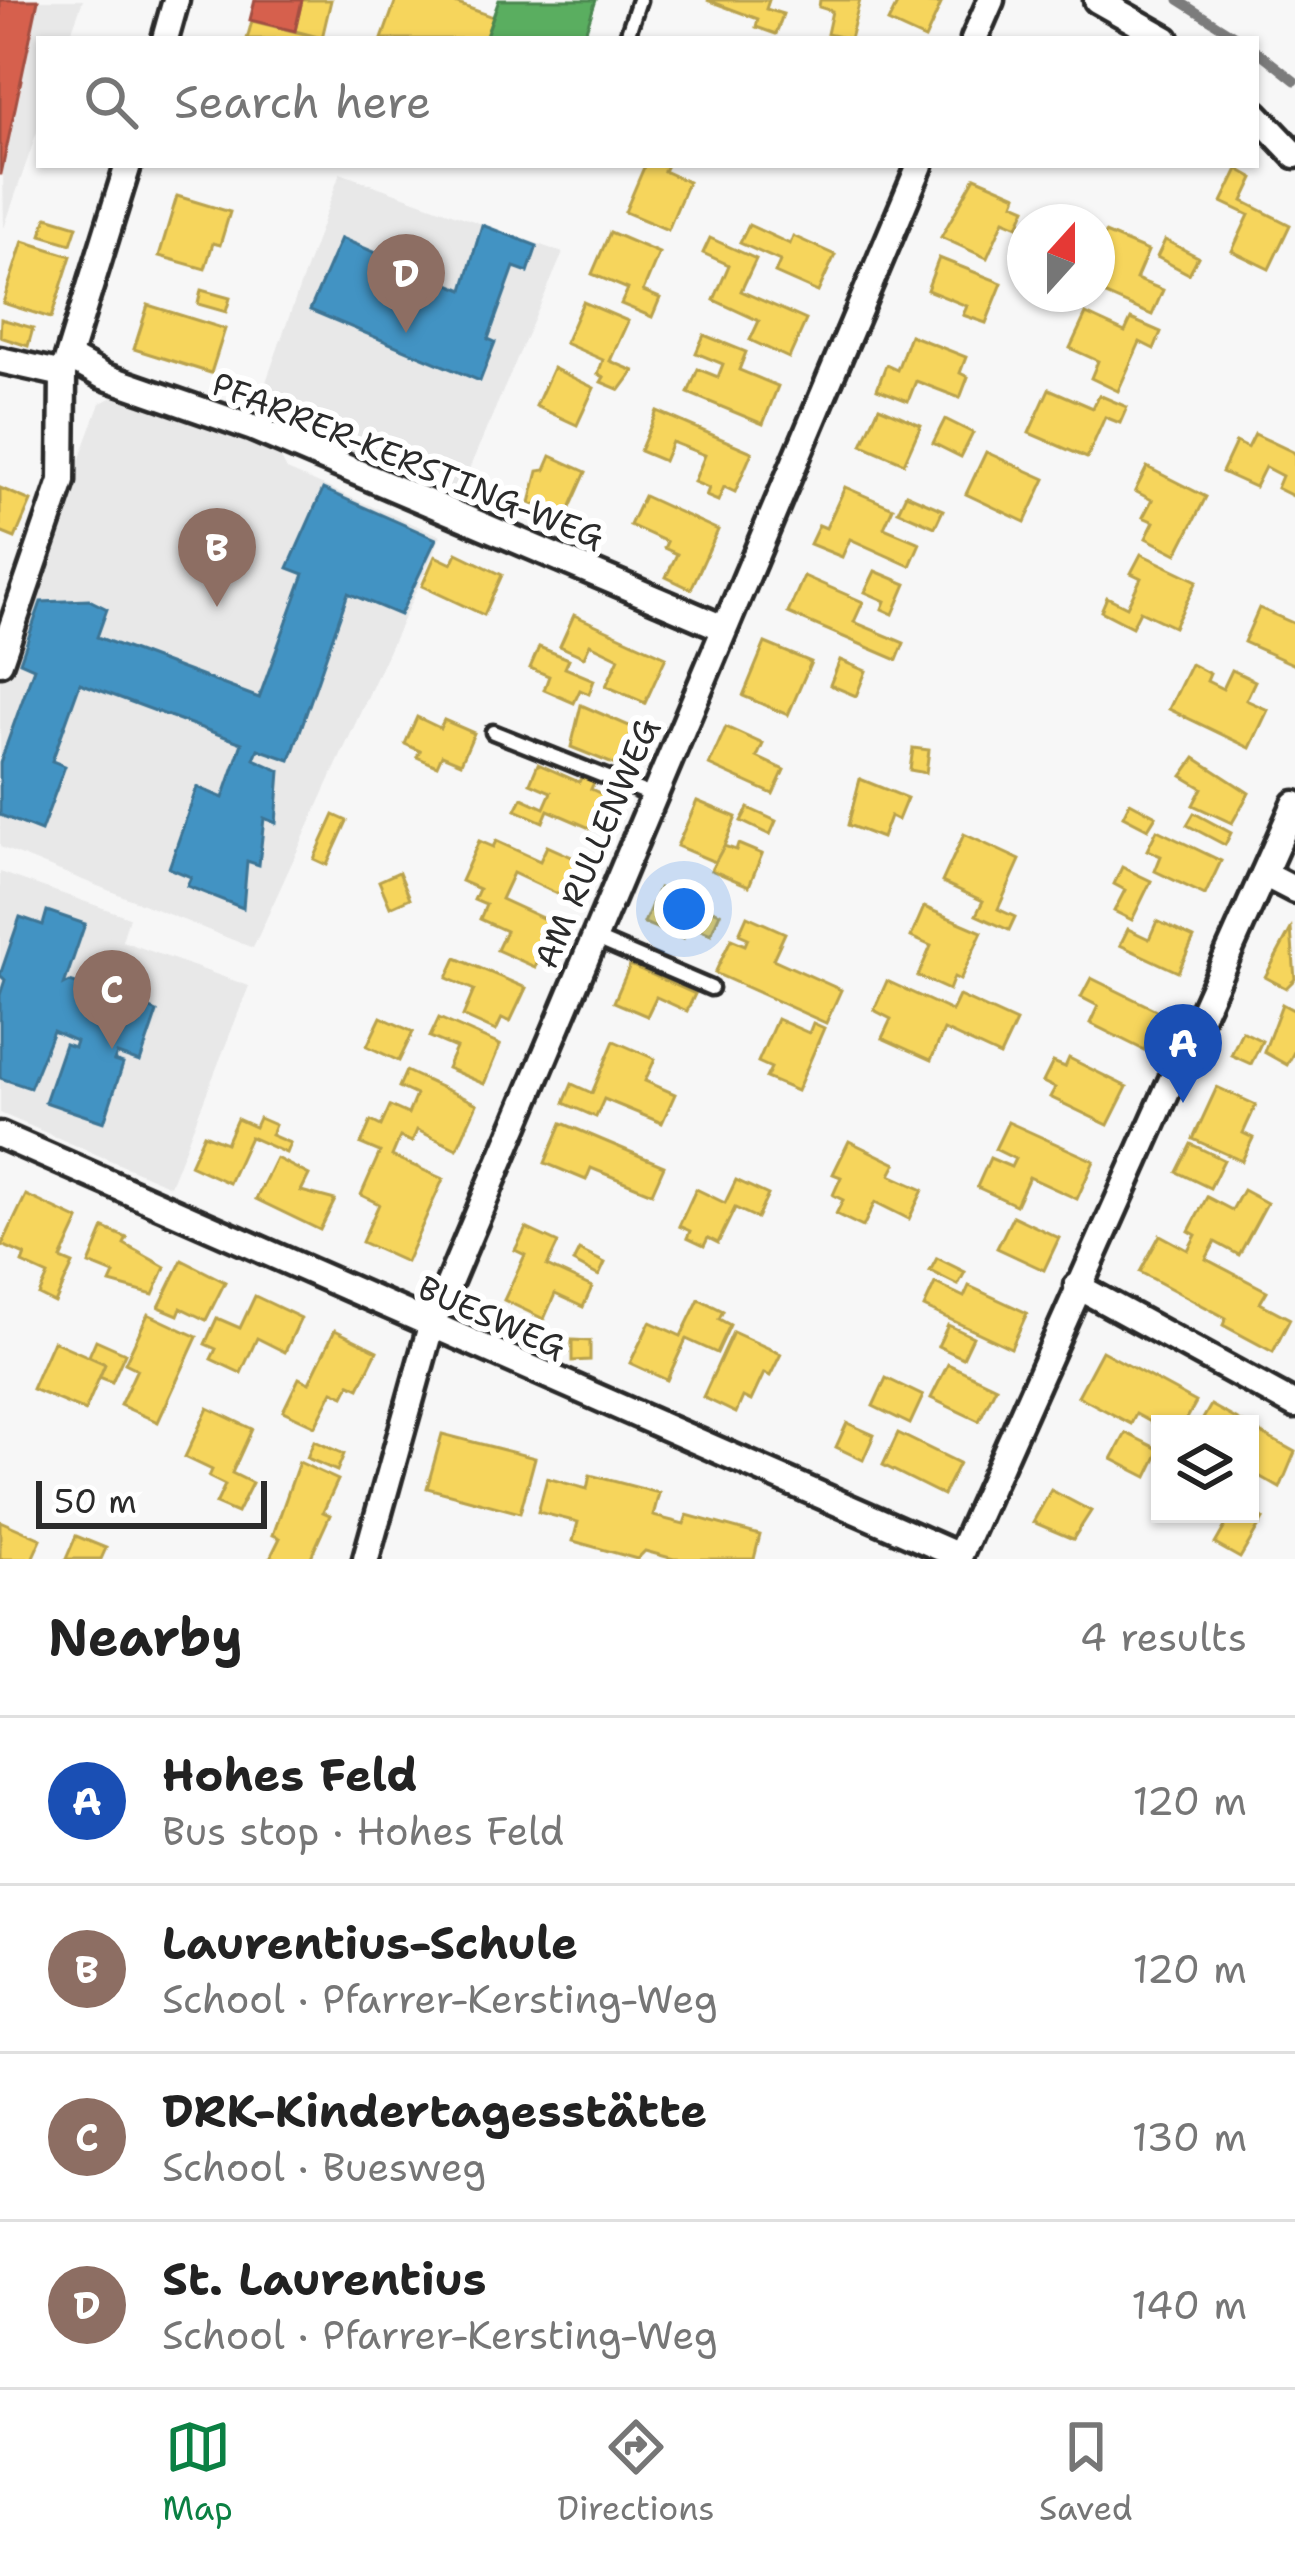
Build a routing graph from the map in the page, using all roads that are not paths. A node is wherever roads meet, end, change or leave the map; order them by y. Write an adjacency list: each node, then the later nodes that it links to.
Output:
1 (176, 0): 5 (street)
2 (639, 0): 6 (lane)
3 (991, 0): 7 (street)
4 (1097, 0): 8 (street)
5 (166, 36)
6 (627, 36)
7 (975, 36)
8 (1161, 36)
9 (1259, 117): 10 (street)
10 (1295, 155)
11 (127, 168): 14 (street)
12 (919, 168): 15 (street, AM RULLENWEG)
13 (0, 360): 14 (street, PFARRER-KERSTING-WEG)
14 (66, 366): 15 (street, PFARRER-KERSTING-WEG); 16 (street)
15 (722, 627): 18 (street, AM RULLENWEG)
16 (0, 662)
17 (493, 732): 18 (lane)
18 (651, 795): 22 (street, AM RULLENWEG)
19 (1295, 804): 20 (street)
20 (1264, 874): 21 (street); 25 (street)
21 (1295, 890)
22 (591, 937): 23 (lane); 26 (street, AM RULLENWEG)
23 (711, 988)
24 (0, 1135): 26 (street, BUESWEG)
25 (1078, 1286): 27 (street); 28 (street)
26 (430, 1326): 28 (street, BUESWEG); 29 (street, AM RULLENWEG)
27 (1295, 1405)
28 (958, 1558)
29 (366, 1559)

